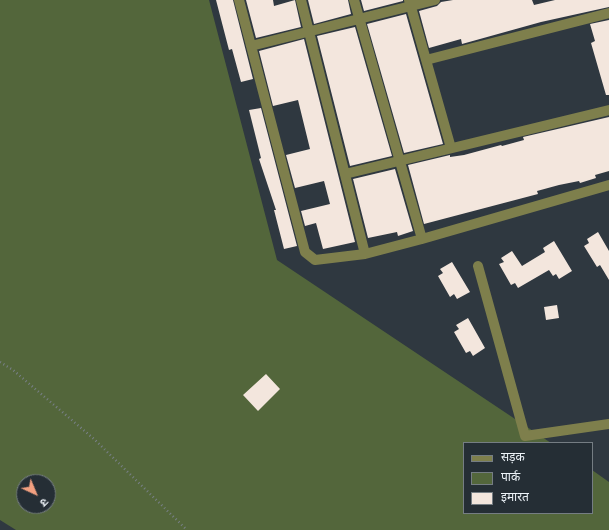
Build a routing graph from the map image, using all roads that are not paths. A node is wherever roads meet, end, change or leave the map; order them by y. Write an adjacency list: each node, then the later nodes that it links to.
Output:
1 (239, 0): 9 (street)
2 (301, 0): 8 (street)
3 (354, 0): 7 (street)
4 (435, 0): 5 (street)
5 (410, 4): 7 (street); 10 (street)
6 (609, 13): 10 (street)
7 (359, 19): 8 (street); 13 (street)
8 (310, 30): 9 (street); 14 (street)
9 (251, 46): 17 (street)
10 (426, 60): 12 (street)
11 (609, 110): 12 (street)
12 (451, 148): 13 (street)
13 (401, 161): 14 (street); 16 (street)
14 (345, 174): 17 (street)
15 (609, 185): 16 (street)
16 (422, 239): 17 (street)
17 (365, 254)
18 (478, 266): 19 (street)
19 (609, 424)

